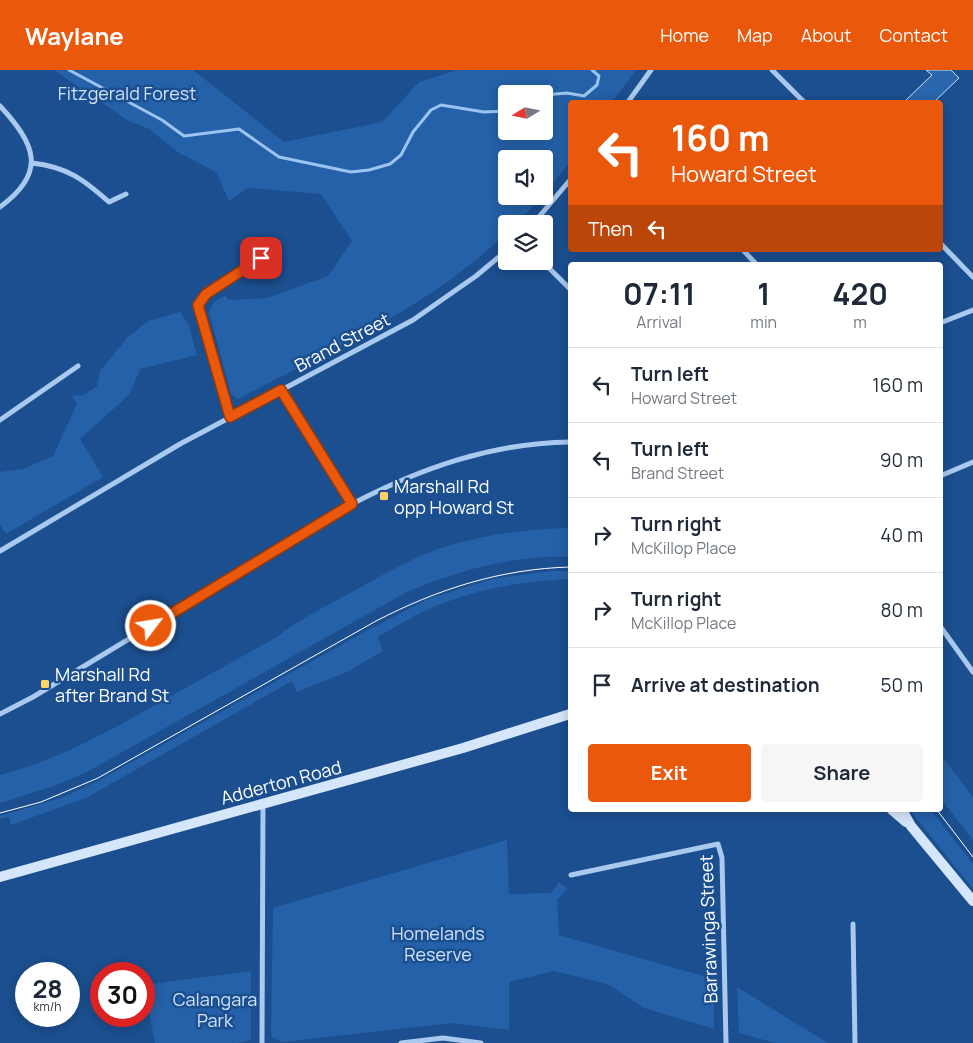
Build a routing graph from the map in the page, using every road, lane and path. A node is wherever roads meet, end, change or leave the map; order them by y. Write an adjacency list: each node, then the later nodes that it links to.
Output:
1 (651, 70): 3 (street)
2 (772, 70): 4 (street)
3 (629, 100)
4 (802, 100)
5 (0, 106): 6 (street)
6 (32, 163): 8 (street); 9 (street)
7 (568, 182): 10 (street)
8 (126, 194)
9 (0, 207)
10 (541, 215)
11 (943, 246): 17 (street)
12 (275, 248): 23 (street)
13 (745, 252): 15 (street)
14 (498, 258): 22 (street, Brand Street)
15 (754, 262)
16 (551, 270): 18 (street)
17 (973, 277)
18 (568, 287)
19 (973, 310): 20 (street)
20 (943, 322)
21 (78, 366): 24 (street)
22 (281, 390): 23 (street, Brand Street); 28 (street)
23 (230, 417): 29 (street, Brand Street)
24 (0, 420)
25 (568, 442): 28 (street)
26 (973, 462): 27 (street)
27 (943, 475)
28 (352, 504): 32 (street)
29 (0, 552)
30 (943, 630): 31 (street)
31 (973, 672)
32 (0, 714)
33 (568, 715): 34 (main road, Adderton Road)
34 (263, 803): 39 (main road, Adderton Road); 43 (street)
35 (894, 812): 37 (main road)
36 (903, 812): 37 (main road)
37 (911, 826): 40 (main road)
38 (572, 875): 46 (street, Barrawinga Street)
39 (0, 877)
40 (973, 901)
41 (853, 924): 47 (street)
42 (443, 1041): 44 (street); 45 (street)
43 (262, 1043)
44 (401, 1043)
45 (481, 1043)
46 (726, 1043)
47 (856, 1043)

